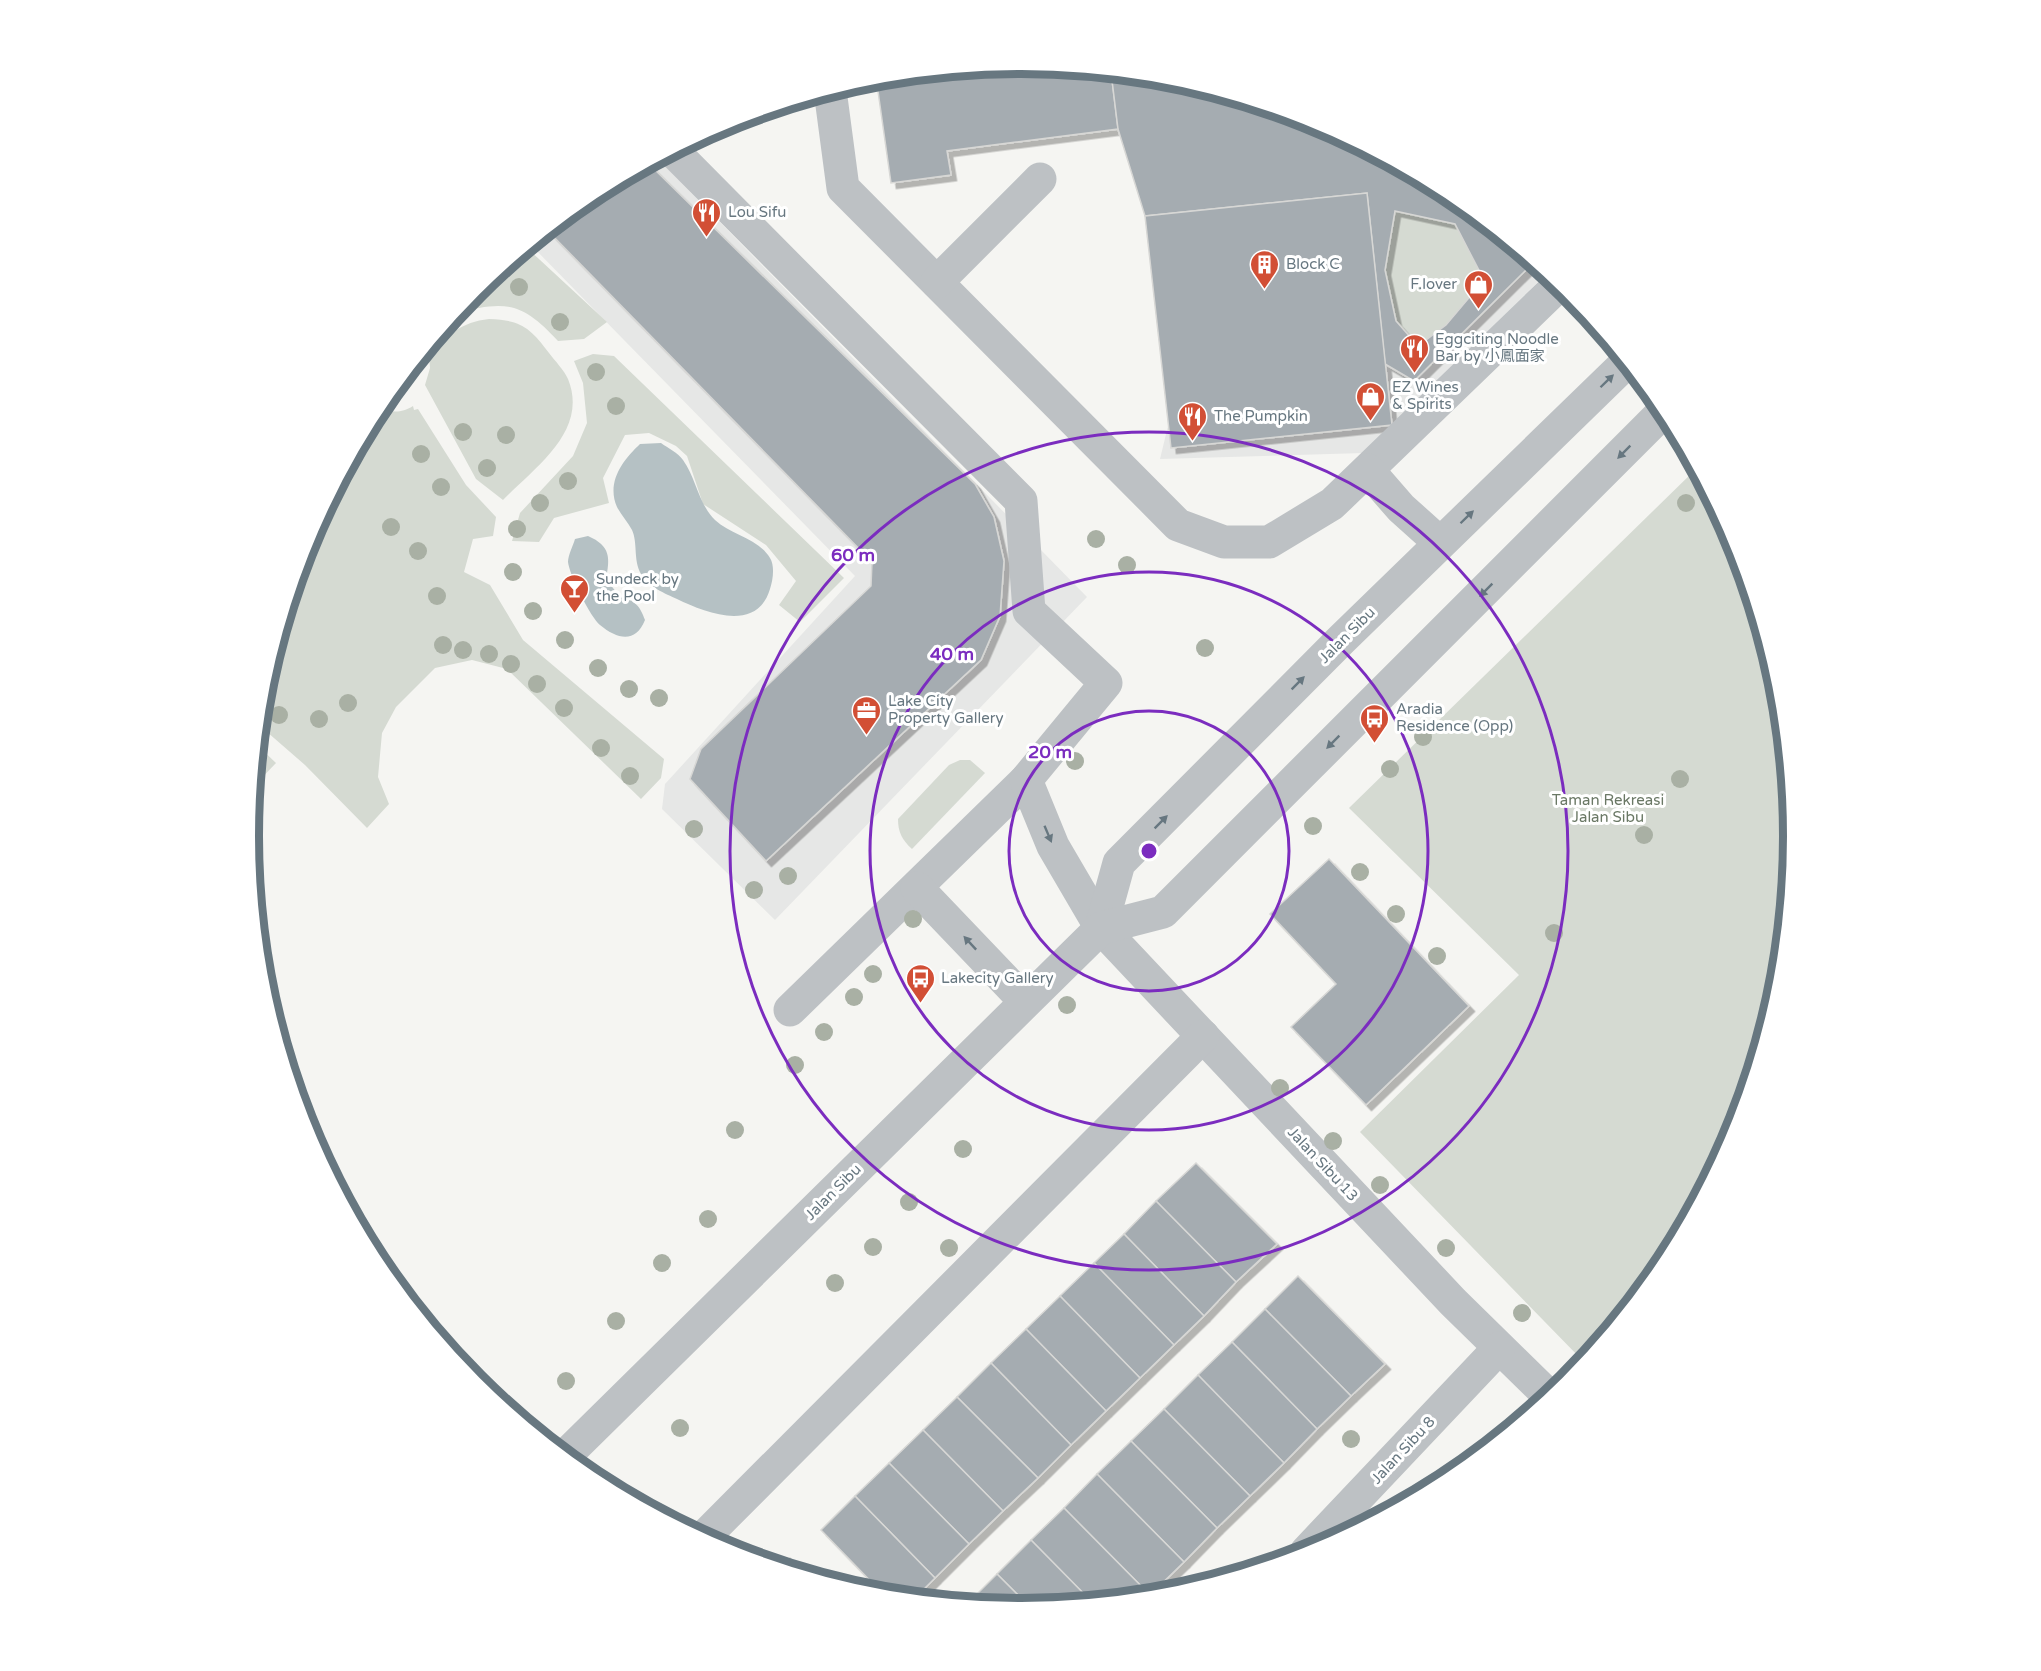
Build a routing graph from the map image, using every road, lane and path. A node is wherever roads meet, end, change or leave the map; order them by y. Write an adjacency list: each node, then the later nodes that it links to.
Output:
1 (831, 97): 4 (street)
2 (677, 155): 10 (street)
3 (1040, 179): 4 (street)
4 (937, 282): 8 (street)
5 (1553, 291): 8 (street)
6 (1621, 368): 9 (street, Jalan Sibu, one-way to 6)
7 (1657, 418): 12 (street, Jalan Sibu, one-way to 12)
8 (1368, 470): 9 (street)
9 (1440, 543): 12 (street, Jalan Sibu, one-way to 9)
10 (1026, 780): 11 (street); 12 (street, Jalan Sibu 13, one-way to 12)
11 (918, 888): 13 (street, one-way to 11); 14 (street)
12 (1101, 928): 13 (street, Jalan Sibu); 15 (street, Jalan Sibu 13)
13 (1025, 1001): 18 (street, Jalan Sibu)
14 (790, 1010)
15 (1203, 1036): 16 (street, Jalan Sibu 13); 19 (street)
16 (1499, 1348): 17 (street, Jalan Sibu 13); 20 (street, Jalan Sibu 8)
17 (1542, 1390)
18 (571, 1450)
19 (710, 1531)
20 (1323, 1534)

